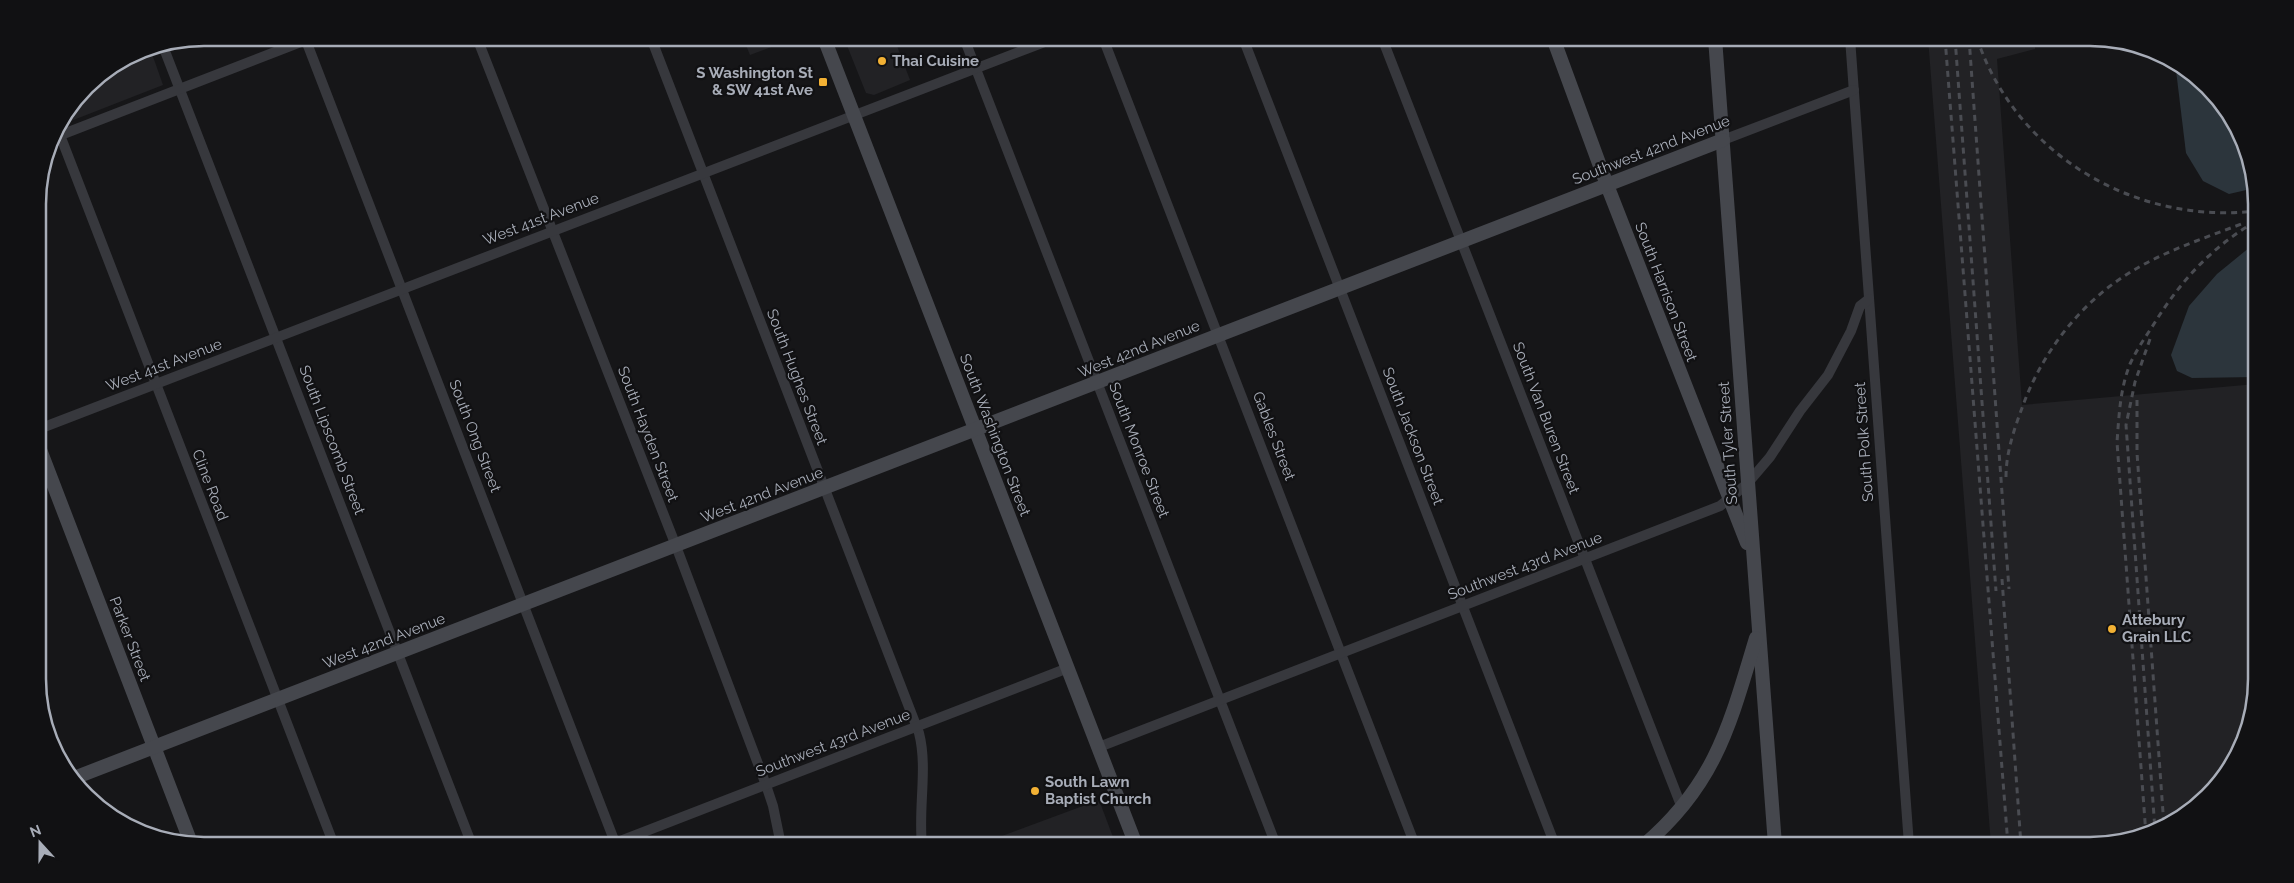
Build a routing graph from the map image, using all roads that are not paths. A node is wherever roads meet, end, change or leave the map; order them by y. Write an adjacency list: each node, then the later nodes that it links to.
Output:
1 (1246, 46): 27 (street, South Jackson Street)
2 (1385, 46): 25 (street, South Van Buren Street)
3 (1556, 46): 23 (street, South Harrison Street)
4 (1716, 46): 20 (street, South Tyler Street)
5 (1851, 46): 17 (street, South Polk Street)
6 (285, 47): 16 (street)
7 (311, 47): 26 (street, South Ong Street)
8 (480, 47): 24 (street, South Hayden Street)
9 (654, 47): 22 (street, South Hughes Street)
10 (827, 47): 18 (street, South Washington Street)
11 (967, 47): 15 (street, South Monroe Street)
12 (1032, 47): 15 (street, West 41st Avenue)
13 (1106, 47): 29 (street, Gables Street)
14 (165, 52): 16 (street, South Lipscomb Street)
15 (976, 68): 18 (street, West 41st Avenue); 31 (street, South Monroe Street)
16 (180, 88): 19 (street); 30 (street, South Lipscomb Street)
17 (1854, 90): 20 (street, Southwest 42nd Avenue); 28 (street, South Polk Street)
18 (854, 115): 22 (street, West 41st Avenue); 34 (street, South Washington Street)
19 (64, 133)
20 (1723, 140): 23 (street, Southwest 42nd Avenue); 36 (street, South Tyler Street)
21 (59, 143): 32 (street, Cline Road)
22 (703, 172): 24 (street, West 41st Avenue); 37 (street, South Hughes Street)
23 (1607, 185): 25 (street, Southwest 42nd Avenue); 38 (street, South Harrison Street)
24 (552, 230): 26 (street, West 41st Avenue); 39 (street, South Hayden Street)
25 (1461, 242): 27 (street, West 42nd Avenue); 41 (street, South Van Buren Street)
26 (402, 288): 30 (street, West 41st Avenue); 42 (street, South Ong Street)
27 (1340, 288): 29 (street, West 42nd Avenue); 43 (street, South Jackson Street)
28 (1869, 299): 36 (street, Southwest 43rd Avenue); 62 (street, South Polk Street)
29 (1219, 335): 31 (street, West 42nd Avenue); 46 (street, Gables Street)
30 (276, 337): 32 (street, West 41st Avenue); 45 (street, South Lipscomb Street)
31 (1097, 383): 34 (street, West 42nd Avenue); 49 (street, South Monroe Street)
32 (156, 384): 33 (street, West 41st Avenue); 48 (street, Cline Road)
33 (47, 426)
34 (976, 431): 37 (street, West 42nd Avenue); 47 (street, South Washington Street)
35 (46, 466): 51 (street, Parker Street)
36 (1747, 484): 38 (street, Southwest 43rd Avenue); 40 (street, South Tyler Street)
37 (824, 488): 39 (street, West 42nd Avenue); 50 (street, South Hughes Street)
38 (1729, 499): 40 (street, South Harrison Street); 41 (street, Southwest 43rd Avenue)
39 (676, 546): 42 (street, West 42nd Avenue); 54 (street, South Hayden Street)
40 (1753, 558): 44 (street, South Tyler Street)
41 (1585, 559): 43 (street, Southwest 43rd Avenue); 55 (street, South Van Buren Street)
42 (524, 604): 45 (street, West 42nd Avenue); 65 (street, South Ong Street)
43 (1462, 606): 46 (street, Southwest 43rd Avenue); 59 (street, South Jackson Street)
44 (1759, 630): 55 (street); 61 (street, South Tyler Street)
45 (398, 653): 48 (street, West 42nd Avenue); 64 (street, South Lipscomb Street)
46 (1341, 653): 49 (street, Southwest 43rd Avenue); 58 (street, Gables Street)
47 (1068, 668): 50 (street, Southwest 43rd Avenue); 52 (street, South Washington Street)
48 (276, 699): 51 (street, West 42nd Avenue); 63 (street, Cline Road)
49 (1219, 700): 52 (street, Southwest 43rd Avenue); 57 (street, South Monroe Street)
50 (917, 727): 54 (street, Southwest 43rd Avenue); 68 (street, South Hughes Street)
51 (154, 747): 53 (street, West 42nd Avenue); 56 (street, Parker Street)
52 (1099, 747): 69 (street, South Washington Street)
53 (80, 776)
54 (766, 785): 66 (street, Southwest 43rd Avenue); 67 (street, South Hayden Street)
55 (1682, 808): 60 (street)
56 (188, 835)
57 (1273, 836)
58 (1412, 836)
59 (1552, 836)
60 (1653, 836)
61 (1774, 836)
62 (1908, 836)
63 (330, 837)
64 (468, 837)
65 (610, 837)
66 (634, 837)
67 (779, 837)
68 (921, 837)
69 (1133, 837)

